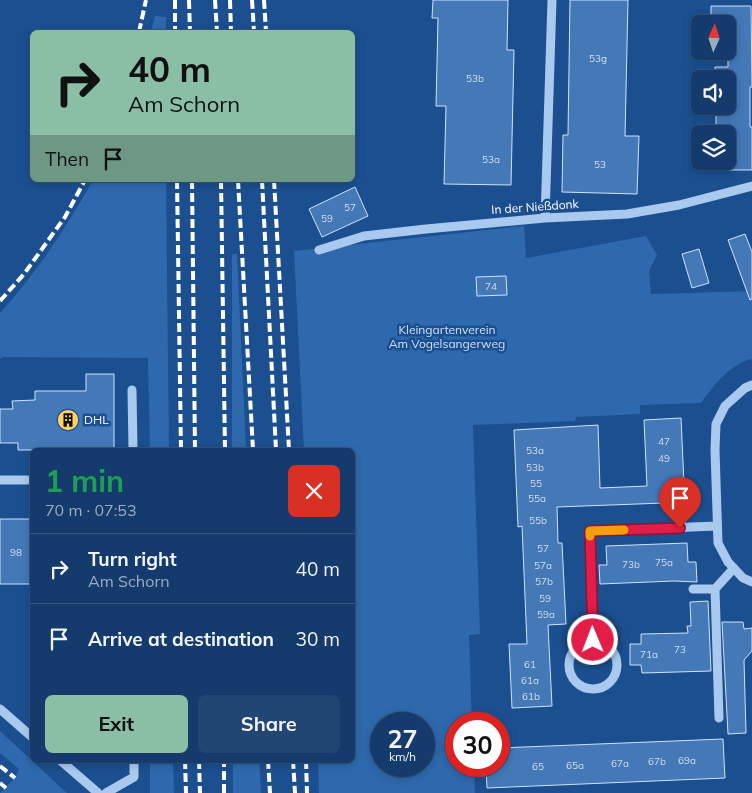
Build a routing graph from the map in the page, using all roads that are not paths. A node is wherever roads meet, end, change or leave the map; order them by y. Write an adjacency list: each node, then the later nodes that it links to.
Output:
1 (552, 0): 3 (street)
2 (752, 186): 3 (street, In der Nießdonk)
3 (545, 218): 4 (street, In der Nießdonk)
4 (318, 250)
5 (752, 385): 10 (street)
6 (132, 390): 7 (street)
7 (132, 448)
8 (0, 480): 9 (street)
9 (27, 480)
10 (717, 526): 11 (street); 15 (street)
11 (734, 568): 12 (street); 14 (street)
12 (752, 582)
13 (693, 589): 14 (street)
14 (716, 589): 17 (street)
15 (593, 640): 15 (street)
16 (0, 709): 18 (street)
17 (719, 718)
18 (30, 735)
19 (63, 763): 21 (street)
20 (134, 763): 22 (street)
21 (98, 793)
22 (106, 793)

